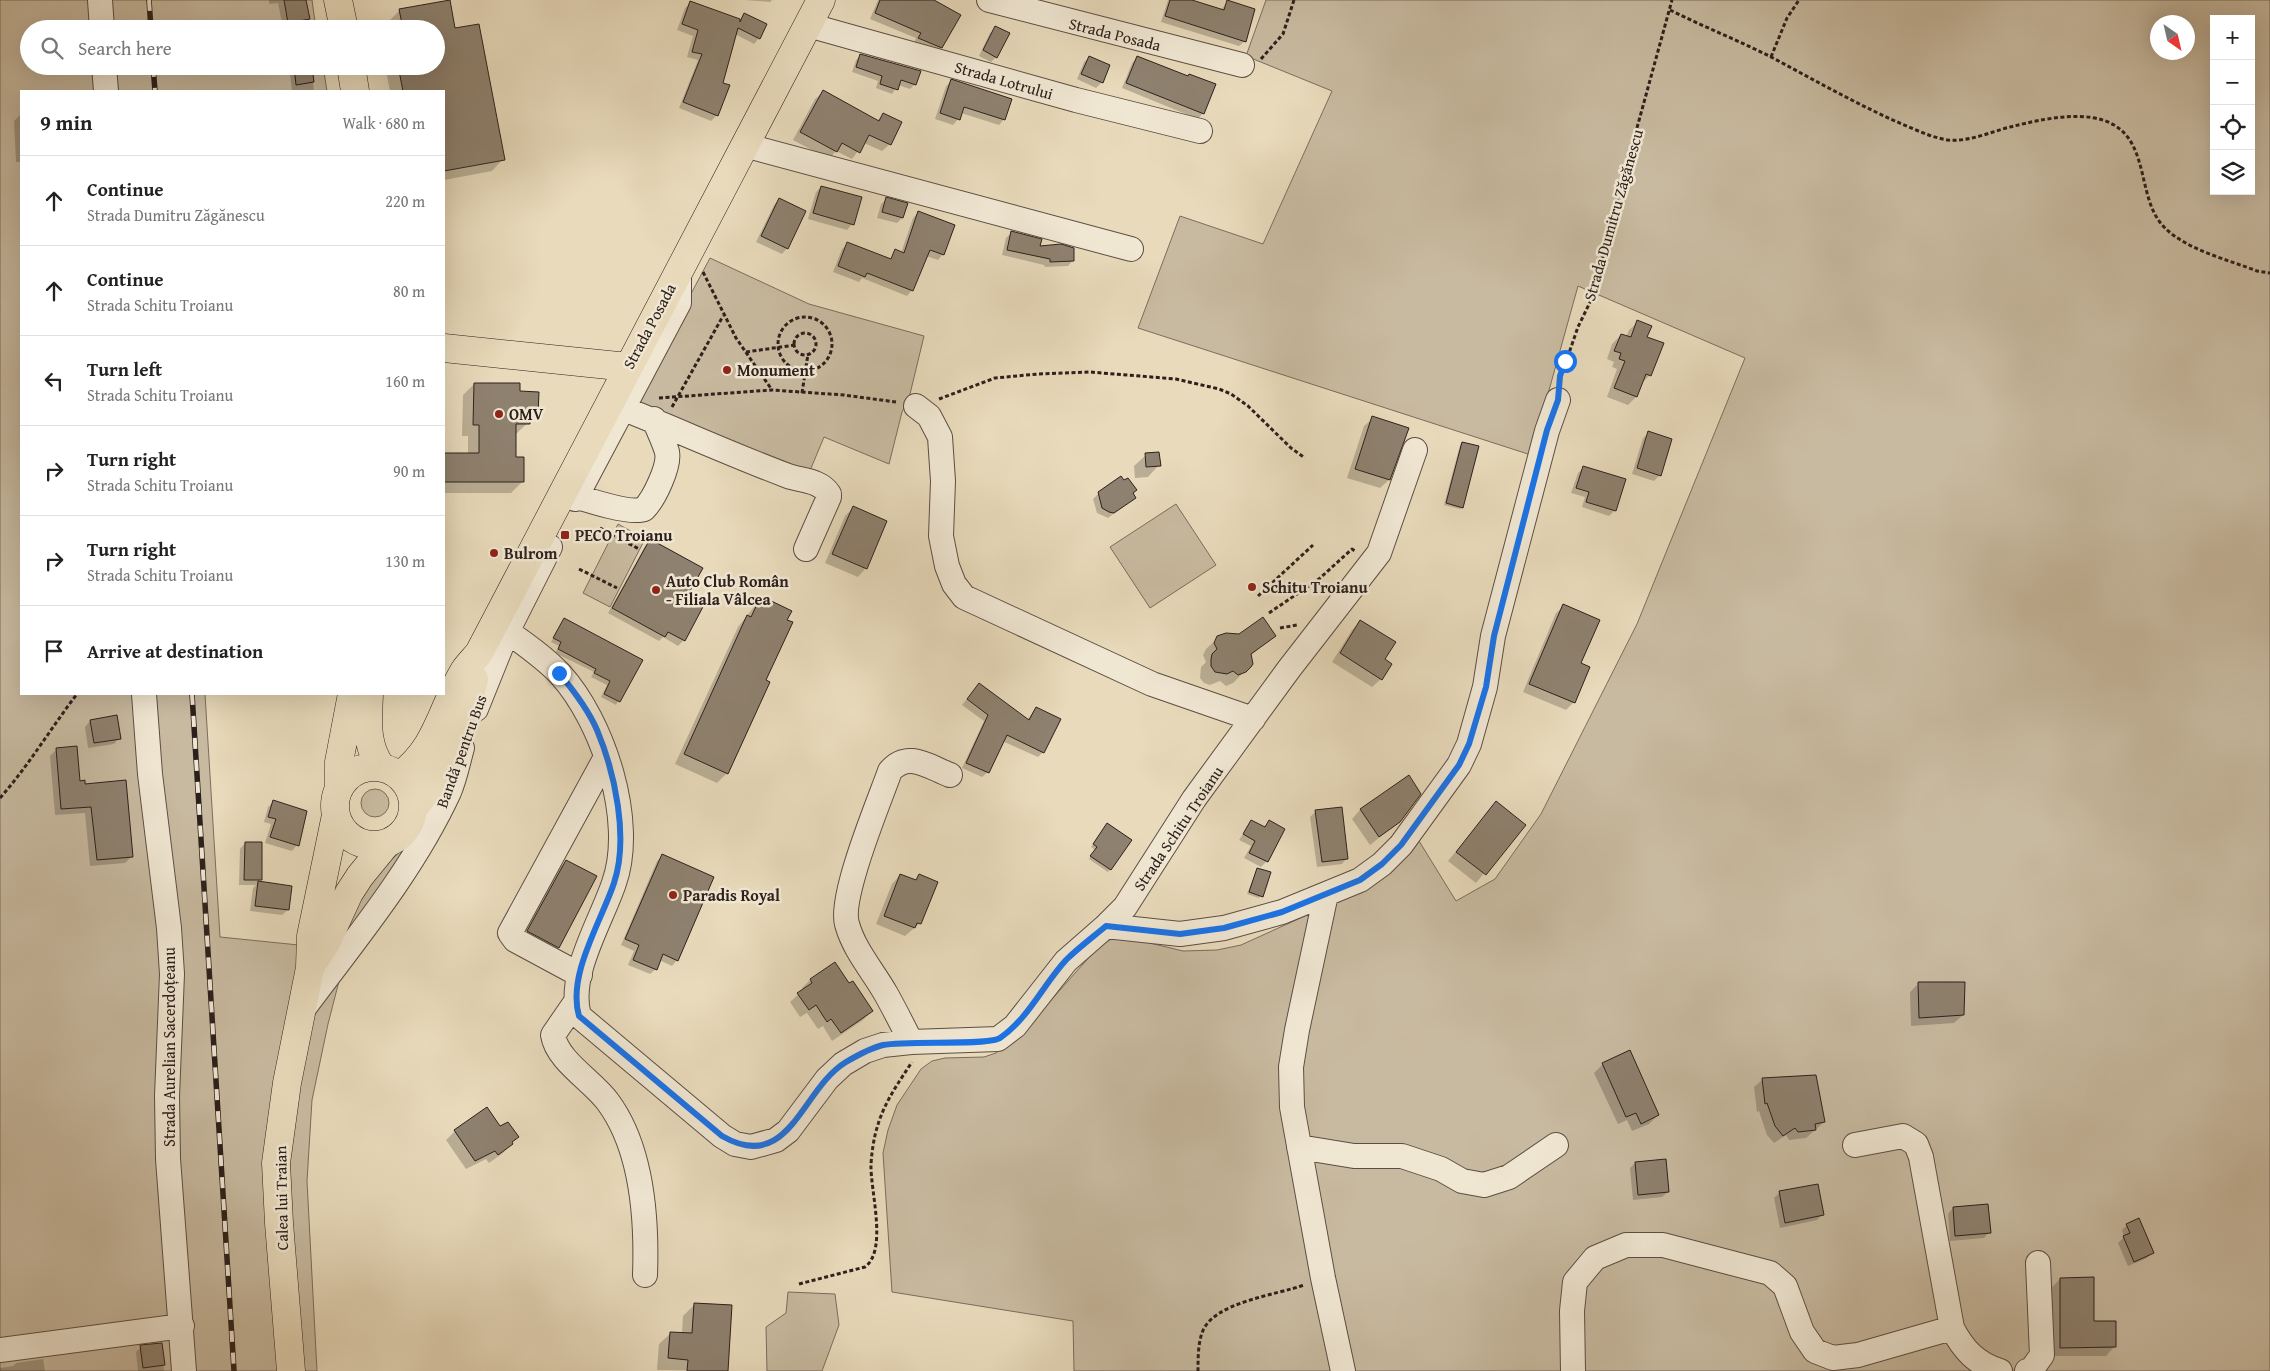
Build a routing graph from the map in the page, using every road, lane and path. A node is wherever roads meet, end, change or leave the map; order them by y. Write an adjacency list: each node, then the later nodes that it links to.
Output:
1 (100, 0): 9 (street)
2 (338, 0): 10 (main road)
3 (821, 0): 11 (main road, Strada Posada)
4 (990, 0): 13 (street, Strada Posada)
5 (1294, 0): 13 (path)
6 (1672, 0): 8 (path, Strada Dumitru Zăgănescu)
7 (1799, 0): 12 (path)
8 (1670, 10): 12 (path); 35 (path, Strada Dumitru Zăgănescu)
9 (101, 20)
10 (342, 20)
11 (808, 25): 18 (street, Strada Lotrului); 19 (main road, Strada Posada)
12 (1771, 57): 23 (path)
13 (1242, 65)
14 (105, 75): 16 (street)
15 (352, 75): 17 (main road)
16 (106, 90)
17 (355, 90)
18 (1200, 131)
19 (744, 145): 20 (main road, Strada Posada); 21 (street)
20 (692, 246): 22 (main road, Strada Posada); 24 (path)
21 (1131, 248)
22 (679, 270): 30 (main road, Strada Posada); 36 (street)
23 (2270, 273)
24 (723, 316): 28 (path); 34 (path)
25 (795, 345): 27 (path); 29 (path); 29 (path)
26 (445, 348): 30 (main road)
27 (778, 348): 28 (path); 31 (path); 31 (path)
28 (746, 352): 32 (path)
29 (808, 354): 31 (path)
30 (628, 367): 36 (main road, Strada Posada)
31 (806, 370): 33 (path)
32 (772, 390): 33 (path); 34 (path)
33 (802, 393): 37 (path)
34 (677, 398): 38 (path); 38 (path)
35 (1558, 400): 65 (street)
36 (616, 406): 38 (street); 41 (main road, Strada Posada)
37 (916, 406): 40 (path); 57 (street)
38 (655, 414): 41 (street); 45 (street)
39 (1414, 450): 46 (street, Strada Schitu Troianu)
40 (1305, 458)
41 (569, 495): 51 (main road, Strada Posada)
42 (600, 528): 44 (path)
43 (1313, 545): 49 (path)
44 (639, 549)
45 (806, 549)
46 (1372, 563): 50 (path); 57 (street, Strada Schitu Troianu)
47 (579, 569): 48 (path)
48 (617, 588)
49 (1258, 596)
50 (1269, 613)
51 (501, 627): 52 (main road, Strada Posada); 58 (street); 70 (street, Bandă pentru Bus)
52 (479, 653): 59 (main road, Strada Posada); 63 (main road, Strada Posada)
53 (77, 695): 61 (path)
54 (144, 695): 79 (street, Strada Aurelian Sacerdoțeanu)
55 (352, 695): 62 (main road, Calea lui Traian)
56 (369, 695): 59 (main road)
57 (1250, 723): 66 (street, Strada Schitu Troianu)
58 (606, 757): 68 (street); 68 (street)
59 (390, 772): 62 (main road); 63 (main road)
60 (950, 775): 71 (street)
61 (0, 798)
62 (338, 802): 64 (main road); 67 (main road, Calea lui Traian)
63 (413, 809): 64 (main road)
64 (387, 843): 67 (main road, Calea lui Traian)
65 (1326, 894): 66 (street); 74 (street)
66 (1106, 926): 71 (street, Strada Schitu Troianu)
67 (310, 968): 70 (main road, Calea lui Traian)
68 (580, 975): 69 (street)
69 (575, 1002): 71 (street, Strada Schitu Troianu); 76 (street)
70 (300, 1013): 83 (main road, Calea lui Traian)
71 (919, 1042): 78 (path)
72 (1855, 1144): 80 (street)
73 (1556, 1145): 74 (street)
74 (1299, 1147): 77 (street)
75 (2038, 1263): 88 (street)
76 (644, 1275)
77 (1322, 1278): 84 (path); 85 (street)
78 (799, 1284)
79 (182, 1326): 81 (street); 82 (street, Strada Aurelian Sacerdoțeanu)
80 (1952, 1328): 86 (street); 87 (street)
81 (0, 1350)
82 (184, 1371)
83 (292, 1371)
84 (1198, 1371)
85 (1343, 1371)
86 (1573, 1371)
87 (2000, 1371)
88 (2027, 1371)

